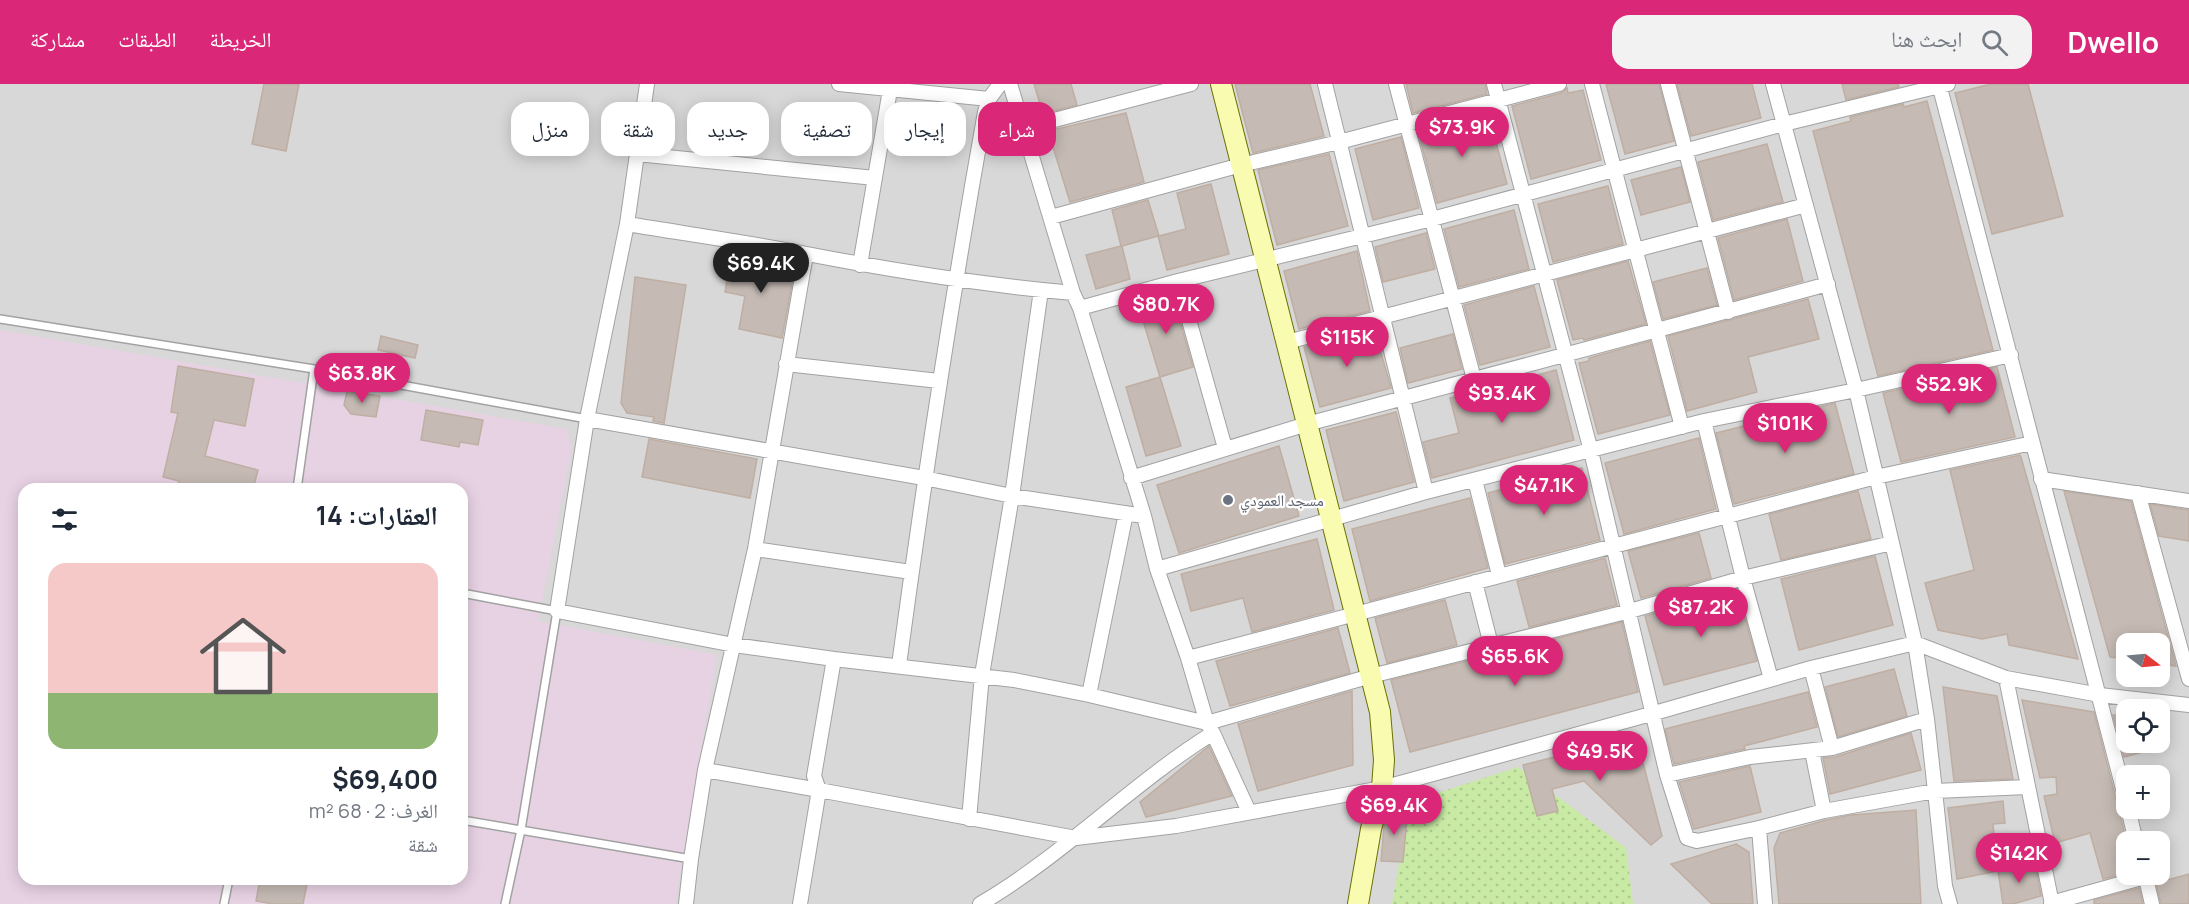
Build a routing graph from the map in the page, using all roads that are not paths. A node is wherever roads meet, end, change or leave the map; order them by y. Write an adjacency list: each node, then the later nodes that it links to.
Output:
1 (647, 84): 18 (street)
2 (839, 84): 15 (street)
3 (1000, 84): 16 (street)
4 (1010, 84): 19 (street)
5 (1191, 84): 20 (street)
6 (1221, 84): 28 (main road)
7 (1325, 84): 23 (street)
8 (1396, 84): 21 (street)
9 (1494, 84): 17 (street)
10 (1559, 84): 17 (street)
11 (1592, 84): 29 (street)
12 (1668, 84): 24 (street)
13 (1773, 84): 22 (street)
14 (1942, 85): 22 (street); 56 (street)
15 (891, 87): 16 (street); 30 (street)
16 (989, 99): 43 (street)
17 (1498, 99): 21 (street); 31 (street)
18 (644, 102)
19 (1016, 102)
20 (1056, 120)
21 (1407, 124): 23 (street); 34 (street)
22 (1784, 124): 24 (street); 32 (street)
23 (1339, 142): 28 (street); 37 (street)
24 (1686, 150): 29 (street); 36 (street)
25 (637, 156): 35 (street)
26 (657, 156): 30 (street)
27 (1032, 156): 33 (street)
28 (1241, 165): 33 (street); 40 (main road)
29 (1615, 170): 31 (street); 38 (street)
30 (875, 178): 41 (street)
31 (1523, 193): 34 (street); 42 (street)
32 (1806, 205): 36 (street); 45 (street)
33 (1051, 217): 47 (street)
34 (1432, 219): 37 (street); 48 (street)
35 (627, 224): 39 (street); 63 (street)
36 (1708, 231): 38 (street); 50 (street)
37 (1362, 237): 40 (street); 51 (street)
38 (1637, 251): 42 (street); 53 (street)
39 (806, 254): 41 (street); 57 (street)
40 (1265, 261): 44 (street); 54 (main road)
41 (860, 265): 43 (street)
42 (1544, 274): 48 (street); 55 (street)
43 (955, 279): 46 (street); 60 (street)
44 (1178, 281): 49 (street); 68 (street)
45 (1828, 284): 50 (street); 61 (street)
46 (1041, 290): 47 (street); 79 (street)
47 (1073, 293): 49 (street)
48 (1453, 299): 51 (street); 59 (street)
49 (1080, 308): 73 (street)
50 (1728, 312): 53 (street)
51 (1381, 316): 54 (street); 62 (street)
52 (0, 319): 58 (lane)
53 (1656, 330): 55 (street); 66 (street)
54 (1287, 342): 65 (main road)
55 (1566, 354): 59 (street); 69 (street)
56 (2011, 355): 61 (street); 67 (street)
57 (786, 364): 60 (street); 70 (street)
58 (314, 369): 63 (lane); 76 (lane)
59 (1474, 380): 62 (street)
60 (939, 381): 72 (street)
61 (1856, 390): 64 (street); 71 (street)
62 (1402, 399): 65 (street); 77 (street)
63 (587, 419): 70 (street); 94 (street)
64 (1704, 421): 66 (street); 82 (street)
65 (1307, 424): 68 (street); 84 (main road)
66 (1682, 427): 69 (street)
67 (2032, 443): 71 (street); 74 (street)
68 (1225, 448): 73 (street)
69 (1591, 451): 75 (street); 86 (street)
70 (773, 452): 72 (street); 87 (street)
71 (1876, 477): 82 (street); 85 (street)
72 (924, 478): 79 (street); 89 (street)
73 (1131, 478): 83 (street)
74 (2041, 478): 78 (street); 110 (street)
75 (1474, 480): 77 (street); 90 (street)
76 (298, 483)
77 (1426, 492): 84 (street)
78 (2138, 493): 80 (street); 108 (street)
79 (1012, 496): 81 (street); 104 (street)
80 (2189, 501)
81 (1126, 513): 83 (street); 109 (street)
82 (1728, 515): 86 (street); 91 (street)
83 (1144, 516): 88 (street)
84 (1332, 518): 88 (street); 96 (main road)
85 (1892, 543): 91 (street); 97 (street)
86 (1612, 545): 90 (street); 95 (street)
87 (755, 549): 89 (street); 98 (street)
88 (1157, 569): 100 (street)
89 (911, 572): 102 (street)
90 (1499, 575): 92 (street)
91 (1743, 578): 95 (street); 107 (street)
92 (1475, 582): 96 (street); 99 (street)
93 (468, 594): 94 (lane)
94 (557, 611): 98 (street); 129 (lane)
95 (1630, 611): 99 (street); 112 (street)
96 (1355, 613): 100 (street); 105 (main road)
97 (1914, 643): 103 (street); 106 (street); 113 (street)
98 (734, 645): 101 (street); 118 (street)
99 (1491, 645): 105 (street)
100 (1188, 658): 114 (street)
101 (834, 659): 102 (street); 122 (street)
102 (899, 666): 104 (street)
103 (1811, 668): 107 (street); 115 (street)
104 (982, 675): 109 (street); 126 (street)
105 (1371, 676): 114 (street); 121 (main road)
106 (2006, 678): 110 (street); 120 (street)
107 (1771, 679): 112 (street)
108 (2189, 679)
109 (1089, 695): 114 (street)
110 (2100, 695): 111 (street); 117 (street)
111 (2189, 705)
112 (1652, 714): 119 (street); 121 (street)
113 (1926, 719): 115 (street); 123 (street)
114 (1210, 728): 125 (street); 130 (street)
115 (1832, 748): 116 (street)
116 (1812, 751): 119 (street); 124 (street)
117 (2117, 765)
118 (705, 770): 122 (street); 131 (street)
119 (1666, 775): 128 (street)
120 (2026, 787): 123 (street); 136 (street)
121 (1382, 788): 125 (street); 142 (main road)
122 (819, 790): 126 (street); 140 (street)
123 (1935, 791): 124 (street); 135 (street)
124 (1824, 811): 128 (street)
125 (1249, 812): 130 (street)
126 (969, 819): 130 (street)
127 (468, 821): 129 (lane)
128 (1759, 828): 143 (street)
129 (521, 830): 131 (lane); 138 (lane)
130 (1076, 838): 141 (street)
131 (691, 859): 139 (street)
132 (2116, 884): 136 (street)
133 (228, 885): 137 (lane)
134 (2147, 885): 146 (street)
135 (1945, 886): 144 (street); 145 (street)
136 (2052, 903)
137 (224, 904)
138 (506, 904)
139 (686, 904)
140 (800, 904)
141 (980, 904)
142 (1358, 904)
143 (1765, 904)
144 (1943, 904)
145 (1950, 904)
146 (2152, 904)

